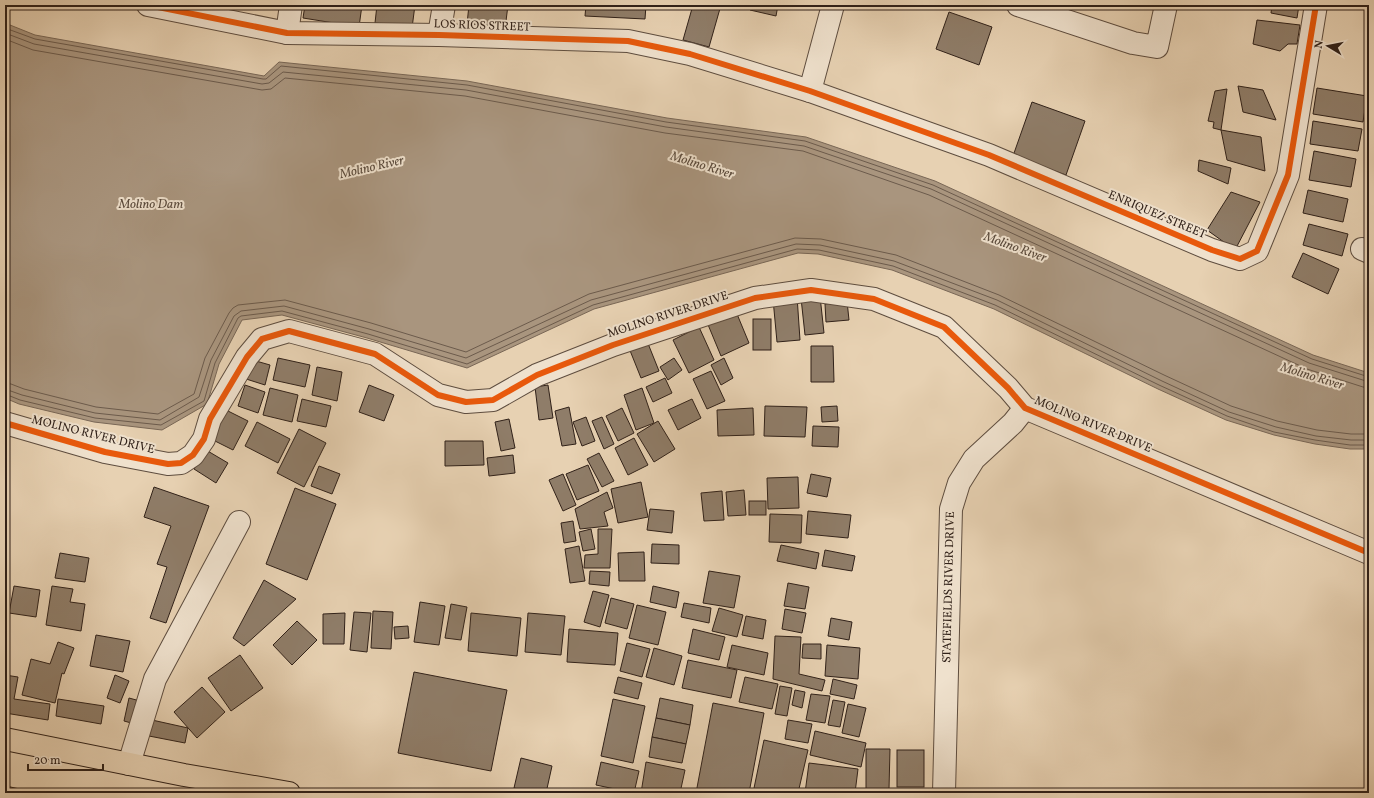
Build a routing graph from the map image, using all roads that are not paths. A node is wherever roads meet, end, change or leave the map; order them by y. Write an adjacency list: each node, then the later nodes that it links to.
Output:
1 (148, 5): 8 (street, LOS RIOS STREET)
2 (291, 5): 8 (street)
3 (444, 5): 9 (street)
4 (833, 5): 10 (street)
5 (1018, 5): 6 (street)
6 (1166, 5)
7 (1316, 5): 10 (street, ENRIQUEZ STREET)
8 (287, 33): 9 (street, LOS RIOS STREET)
9 (439, 35): 10 (street, LOS RIOS STREET)
10 (810, 91)
11 (1024, 408): 12 (street, MOLINO RIVER DRIVE); 14 (street, MOLINO RIVER DRIVE); 18 (street, STATEFIELDS RIVER DRIVE)
12 (5, 423)
13 (239, 522): 16 (street)
14 (1369, 553)
15 (5, 739): 16 (main road)
16 (129, 764): 17 (main road)
17 (289, 793)
18 (944, 793)

